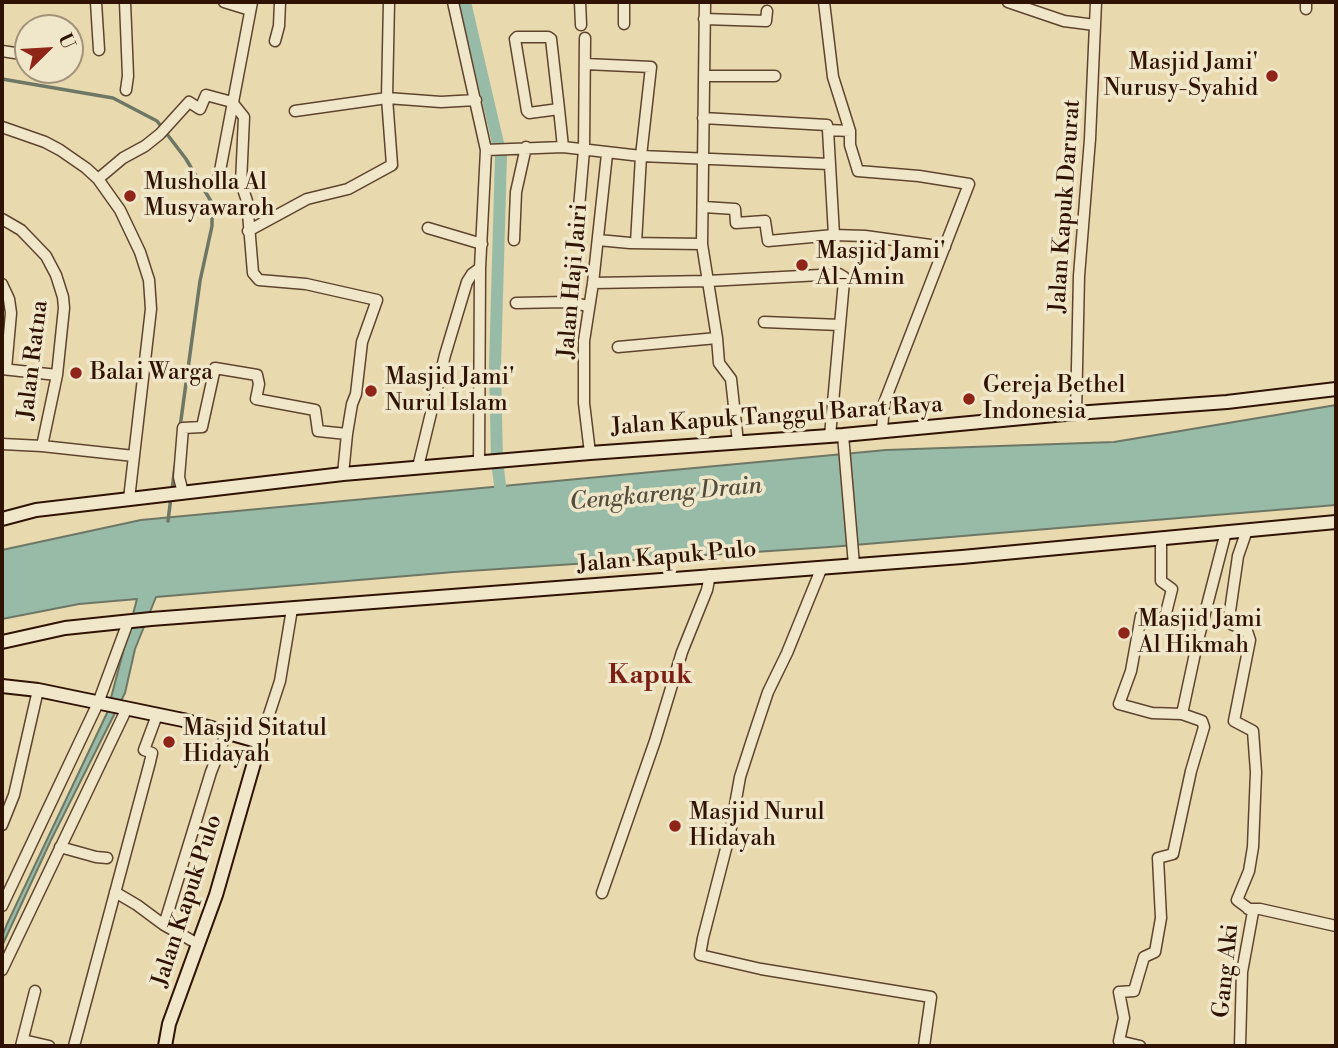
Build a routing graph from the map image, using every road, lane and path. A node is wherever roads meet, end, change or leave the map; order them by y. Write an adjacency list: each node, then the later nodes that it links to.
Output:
1 (96, 2): 21 (street)
2 (125, 2): 25 (street)
3 (224, 2): 13 (street)
4 (279, 2): 20 (street)
5 (389, 2): 26 (street)
6 (453, 2): 27 (street)
7 (580, 2): 17 (street)
8 (624, 2): 16 (street)
9 (705, 2): 15 (street)
10 (824, 2): 34 (street)
11 (1008, 2): 18 (street)
12 (1096, 2): 18 (street, Jalan Kapuk Darurat)
13 (251, 6): 28 (street)
14 (767, 11): 15 (street)
15 (704, 19): 23 (street)
16 (624, 24)
17 (581, 25)
18 (1095, 25): 70 (street, Jalan Kapuk Darurat)
19 (585, 37): 22 (street)
20 (275, 41)
21 (99, 50)
22 (585, 64): 38 (street); 40 (street)
23 (704, 76): 24 (street); 31 (street)
24 (775, 76)
25 (126, 90)
26 (387, 98): 27 (street); 30 (street); 48 (street)
27 (476, 100): 37 (street)
28 (232, 102): 43 (street); 44 (street); 48 (street)
29 (559, 109): 29 (street); 36 (street)
30 (295, 111)
31 (703, 118): 33 (street); 41 (street)
32 (2, 127): 44 (street)
33 (828, 131): 34 (street); 42 (street)
34 (850, 131): 56 (street)
35 (524, 147): 36 (street); 37 (street); 51 (street)
36 (563, 147): 38 (street)
37 (491, 150): 54 (street)
38 (584, 150): 39 (street); 49 (street)
39 (607, 154): 40 (street); 52 (street, Jalan Haji Jairi)
40 (641, 156): 41 (street); 53 (street)
41 (704, 159): 42 (street); 45 (street)
42 (829, 164): 50 (street)
43 (219, 176)
44 (98, 179): 79 (street)
45 (704, 207): 50 (street); 55 (street)
46 (2, 219): 68 (street, Jalan Ratna)
47 (428, 228): 54 (street)
48 (248, 231): 72 (street)
49 (577, 231)
50 (834, 236): 56 (street)
51 (514, 240)
52 (598, 240): 53 (street); 59 (street, Jalan Haji Jairi)
53 (636, 243): 55 (street)
54 (482, 244): 57 (street)
55 (702, 244): 58 (street)
56 (945, 247): 71 (street)
57 (480, 268): 78 (street); 80 (street)
58 (708, 281): 59 (street); 64 (street); 65 (street)
59 (593, 283): 62 (street, Jalan Haji Jairi)
60 (2, 284): 67 (street)
61 (516, 303): 62 (street)
62 (589, 306): 77 (street, Jalan Haji Jairi)
63 (764, 322): 64 (street)
64 (840, 325): 73 (street)
65 (717, 338): 66 (street); 74 (street)
66 (618, 347)
67 (4, 369): 68 (street)
68 (57, 375): 76 (street, Jalan Ratna)
69 (1336, 389): 70 (main road, Jalan Kapuk Tanggul Barat Raya)
70 (1076, 413): 71 (main road, Jalan Kapuk Tanggul Barat Raya)
71 (882, 431): 73 (main road, Jalan Kapuk Tanggul Barat Raya)
72 (347, 434): 81 (street); 82 (street)
73 (839, 439): 74 (main road, Jalan Kapuk Tanggul Barat Raya); 89 (street)
74 (737, 442): 77 (main road, Jalan Kapuk Tanggul Barat Raya)
75 (2, 444): 76 (street)
76 (43, 446): 79 (street)
77 (590, 453): 78 (main road, Jalan Kapuk Tanggul Barat Raya)
78 (483, 463): 80 (main road)
79 (133, 465): 83 (street)
80 (418, 467): 81 (main road)
81 (343, 474): 82 (main road)
82 (174, 494): 83 (main road)
83 (129, 499): 84 (main road)
84 (2, 519)
85 (1336, 522): 86 (main road, Jalan Kapuk Pulo)
86 (1247, 530): 87 (main road, Jalan Kapuk Pulo); 108 (street)
87 (1226, 532): 88 (main road, Jalan Kapuk Pulo); 98 (street)
88 (1161, 538): 89 (main road, Jalan Kapuk Pulo); 98 (street)
89 (853, 558): 90 (main road, Jalan Kapuk Pulo)
90 (822, 567): 91 (main road, Jalan Kapuk Pulo); 118 (street)
91 (710, 575): 92 (main road, Jalan Kapuk Pulo); 106 (street)
92 (292, 610): 93 (main road, Jalan Kapuk Pulo); 101 (street)
93 (129, 622): 94 (main road, Jalan Kapuk Pulo); 97 (street)
94 (2, 642)
95 (2, 686): 96 (main road)
96 (38, 690): 97 (main road); 102 (street)
97 (113, 706): 99 (main road); 103 (street); 107 (street)
98 (1182, 714): 119 (street)
99 (158, 715): 100 (main road); 105 (street)
100 (227, 732): 101 (main road); 109 (street)
101 (260, 742): 111 (main road, Jalan Kapuk Pulo)
102 (2, 825)
103 (60, 846): 104 (street); 112 (street)
104 (107, 858)
105 (115, 892): 109 (street); 116 (street)
106 (602, 893)
107 (2, 906)
108 (1248, 909): 110 (street, Gang Aki); 120 (street, Gang Aki)
109 (164, 925): 111 (street)
110 (1336, 926)
111 (198, 944): 117 (main road, Jalan Kapuk Pulo)
112 (2, 970)
113 (35, 992): 114 (street)
114 (22, 1043): 115 (street)
115 (49, 1046)
116 (74, 1046)
117 (165, 1046)
118 (924, 1046)
119 (1140, 1046)
120 (1240, 1046)

